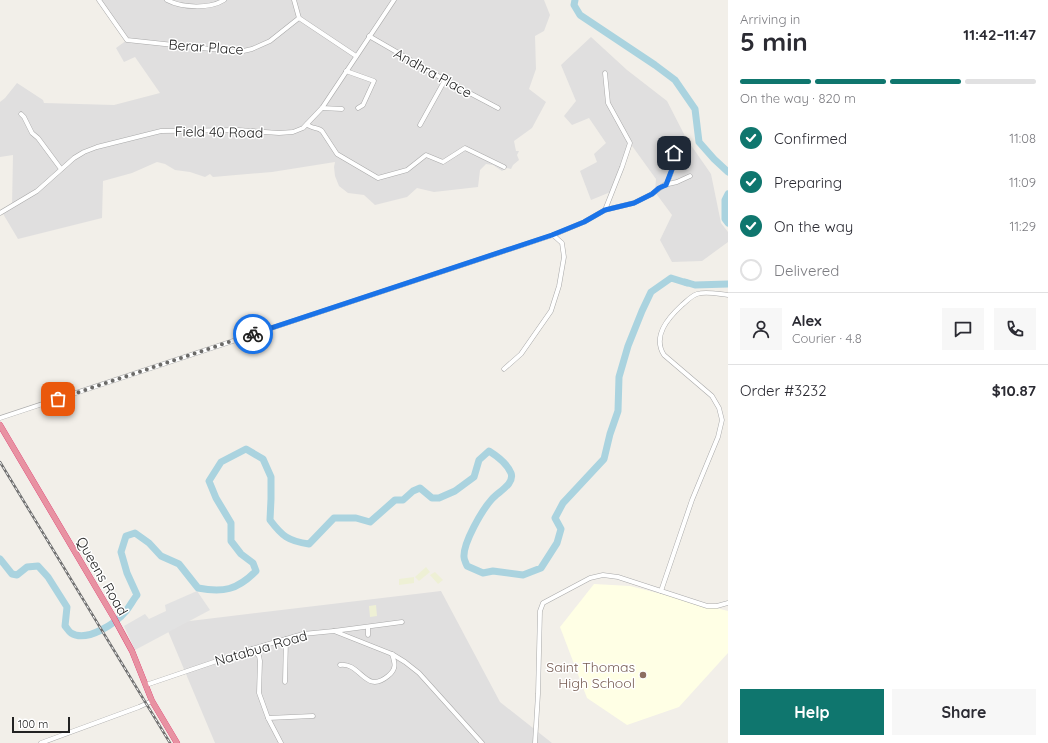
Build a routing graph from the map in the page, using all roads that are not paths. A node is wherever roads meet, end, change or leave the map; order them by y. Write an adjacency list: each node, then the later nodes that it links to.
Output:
1 (99, 0): 6 (street, Berar Place)
2 (167, 0): 3 (street)
3 (224, 0)
4 (294, 0): 6 (street)
5 (394, 0): 7 (street, Field 40 Road)
6 (299, 18): 8 (street)
7 (369, 36): 8 (street, Field 40 Road); 11 (street, Andhra Place)
8 (356, 56): 9 (street, Field 40 Road)
9 (346, 71): 12 (street, Field 40 Road); 13 (street)
10 (605, 73): 24 (street)
11 (445, 80): 14 (street, Andhra Place); 18 (street)
12 (322, 108): 15 (street); 17 (street, Field 40 Road)
13 (358, 108)
14 (498, 108)
15 (342, 109)
16 (21, 114): 21 (street)
17 (307, 124): 20 (street); 21 (street, Field 40 Road)
18 (420, 125)
19 (669, 140): 23 (street)
20 (504, 167)
21 (61, 169): 25 (street, Field 40 Road)
22 (690, 176): 23 (street)
23 (666, 185): 24 (street)
24 (605, 210): 26 (street)
25 (0, 213)
26 (552, 235): 28 (street); 29 (street)
27 (728, 295): 31 (street)
28 (504, 369)
29 (0, 418)
30 (0, 425): 42 (highway, Queens Road)
31 (661, 591): 32 (street); 50 (street)
32 (728, 603)
33 (402, 622): 34 (street)
34 (368, 627): 35 (street); 36 (street)
35 (334, 631): 37 (street, Natabua Road); 39 (street, Natabua Road)
36 (368, 635)
37 (286, 639): 38 (street, Natabua Road); 41 (street)
38 (252, 649): 42 (street, Natabua Road); 45 (street)
39 (392, 654): 40 (street); 49 (street, Natabua Road)
40 (340, 666)
41 (285, 682)
42 (146, 685): 43 (highway, Queens Road)
43 (152, 701): 46 (street); 47 (highway, Queens Road)
44 (313, 716): 45 (street)
45 (268, 718): 48 (street)
46 (41, 743)
47 (176, 743)
48 (281, 743)
49 (482, 743)
50 (535, 743)

